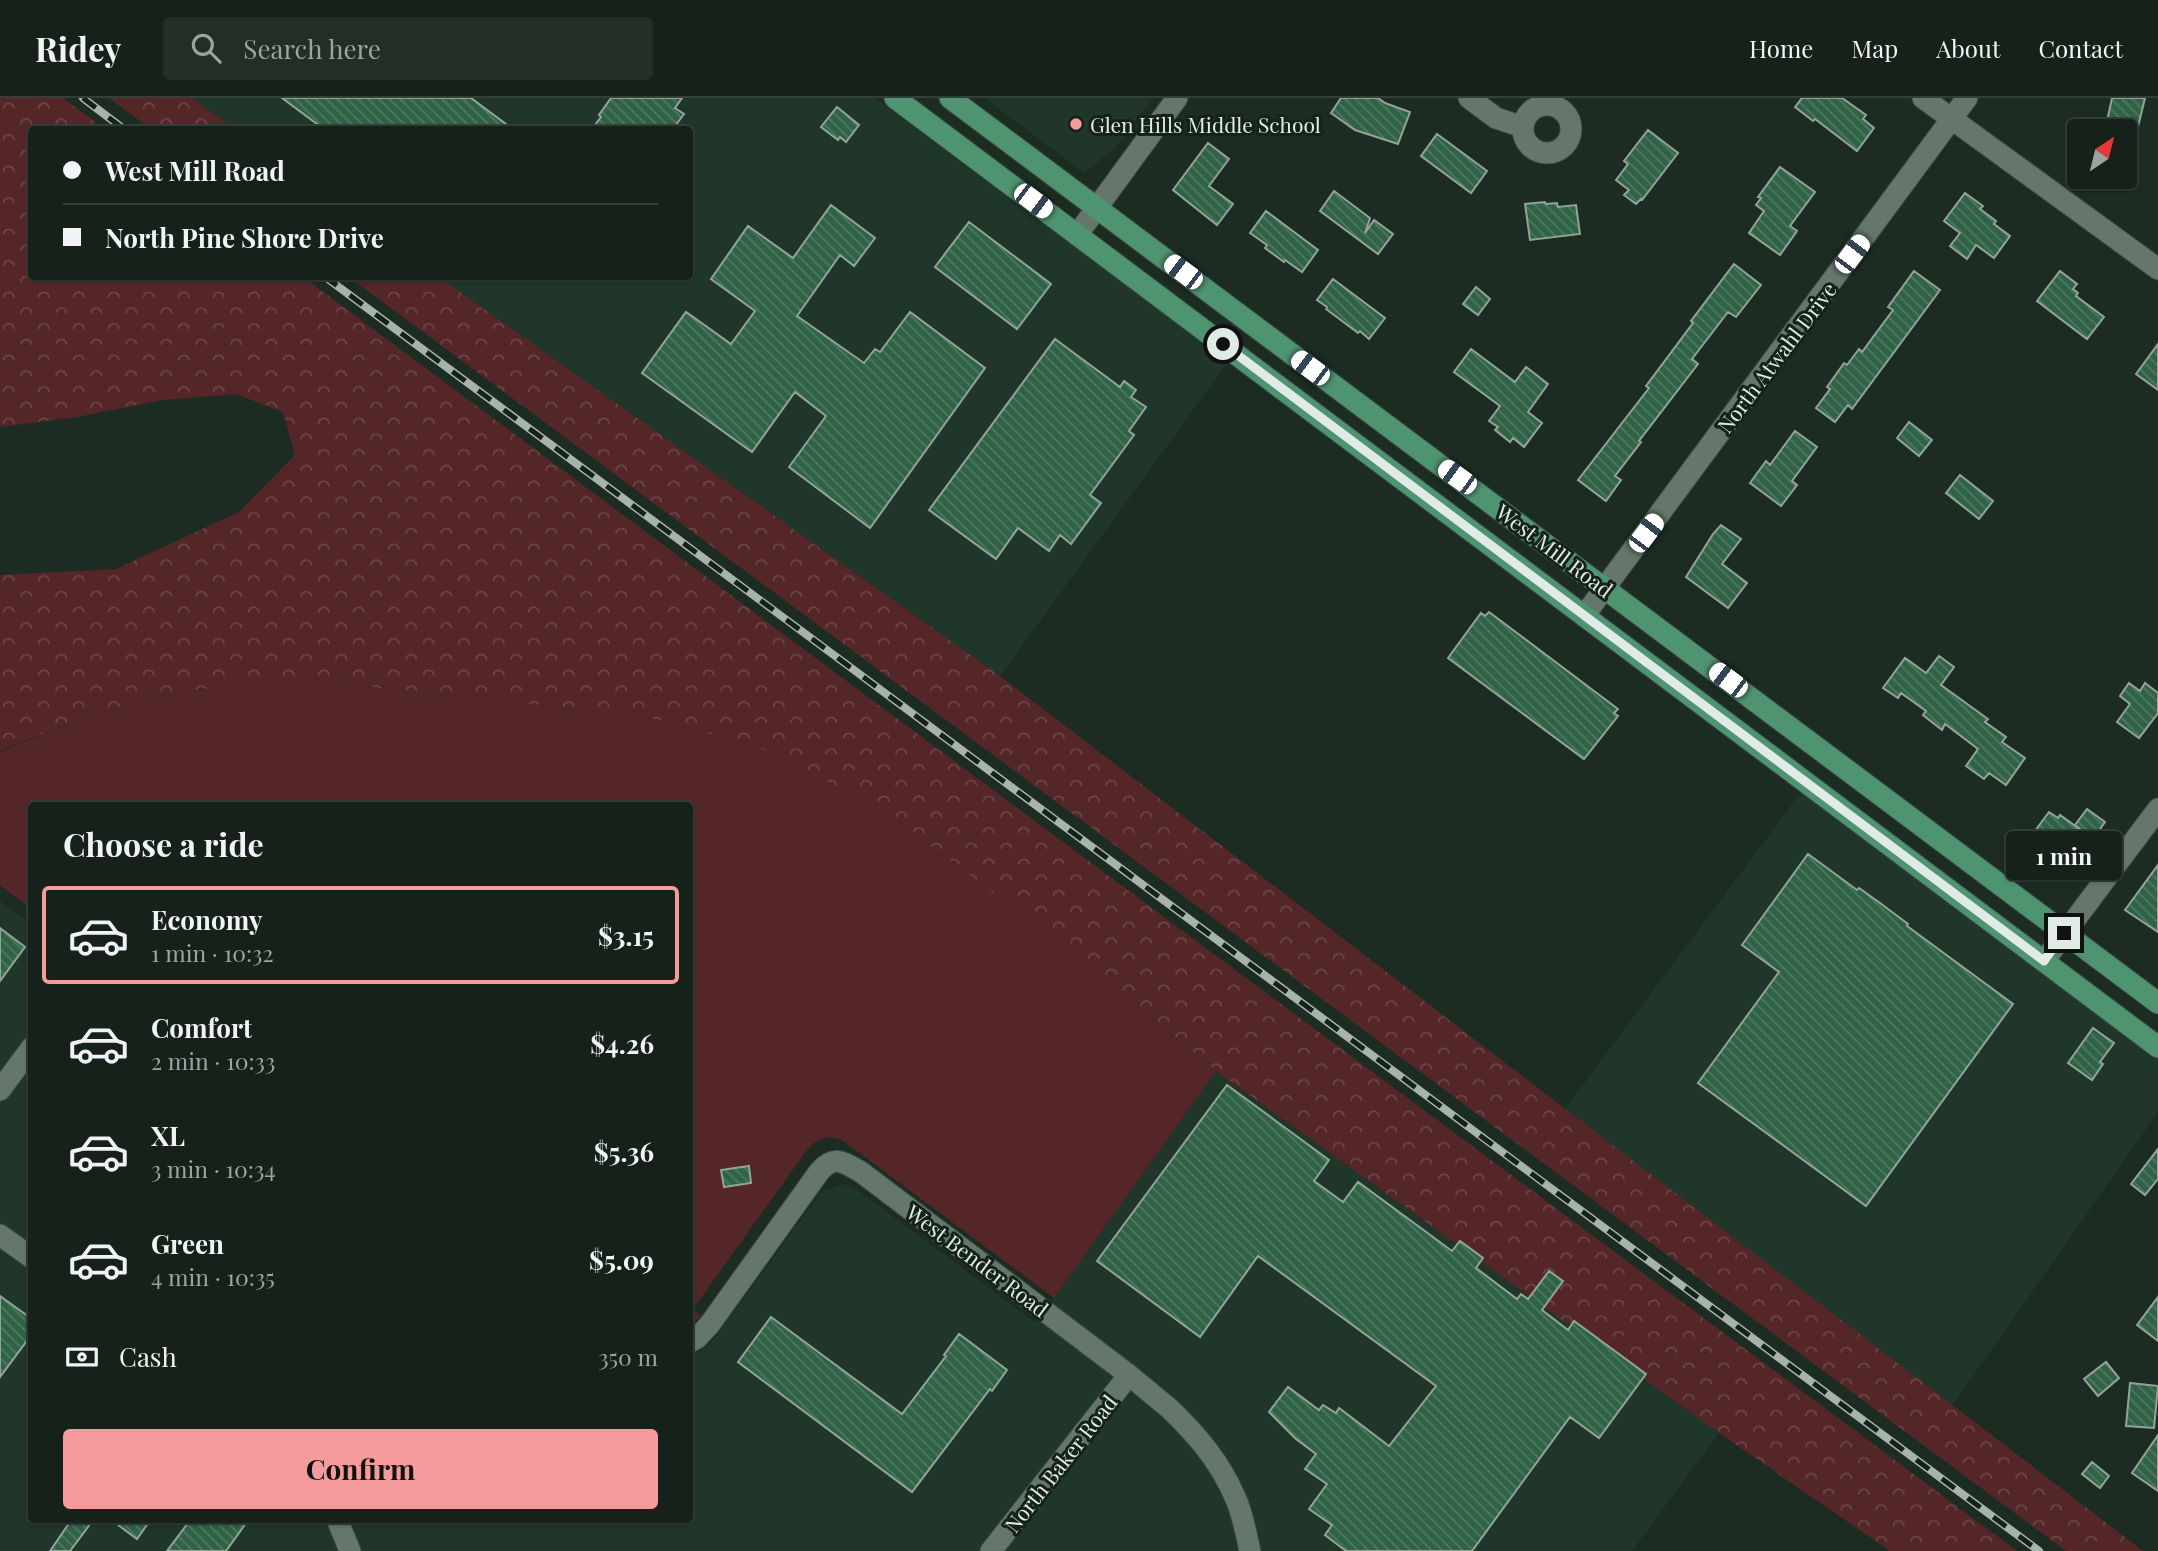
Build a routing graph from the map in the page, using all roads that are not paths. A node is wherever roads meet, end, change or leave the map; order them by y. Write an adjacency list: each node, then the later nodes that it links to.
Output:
1 (895, 98): 10 (main road, West Mill Road)
2 (950, 98): 9 (main road, West Mill Road)
3 (1177, 98): 9 (street)
4 (1469, 98): 8 (street)
5 (1923, 98): 7 (street)
6 (1967, 98): 7 (street, North Atwahl Drive)
7 (1952, 120): 11 (street); 12 (street, North Atwahl Drive)
8 (1523, 127)
9 (1097, 206): 10 (street); 12 (main road, West Mill Road)
10 (1077, 235): 13 (main road, West Mill Road)
11 (2158, 269)
12 (1606, 588): 13 (street, North Atwahl Drive); 15 (main road, West Mill Road)
13 (1584, 616): 16 (main road, West Mill Road)
14 (2158, 809): 15 (street)
15 (2064, 933): 16 (street); 17 (main road, West Mill Road)
16 (2044, 961): 18 (main road, West Mill Road)
17 (2158, 1003)
18 (2158, 1047)
19 (28, 1052): 20 (street)
20 (0, 1090)
21 (0, 1235): 22 (street)
22 (28, 1255)
23 (693, 1340): 24 (street, West Bender Road)
24 (1129, 1375): 27 (street, North Baker Road); 28 (street, West Bender Road)
25 (339, 1523): 26 (street)
26 (350, 1551)
27 (991, 1551)
28 (1250, 1551)

